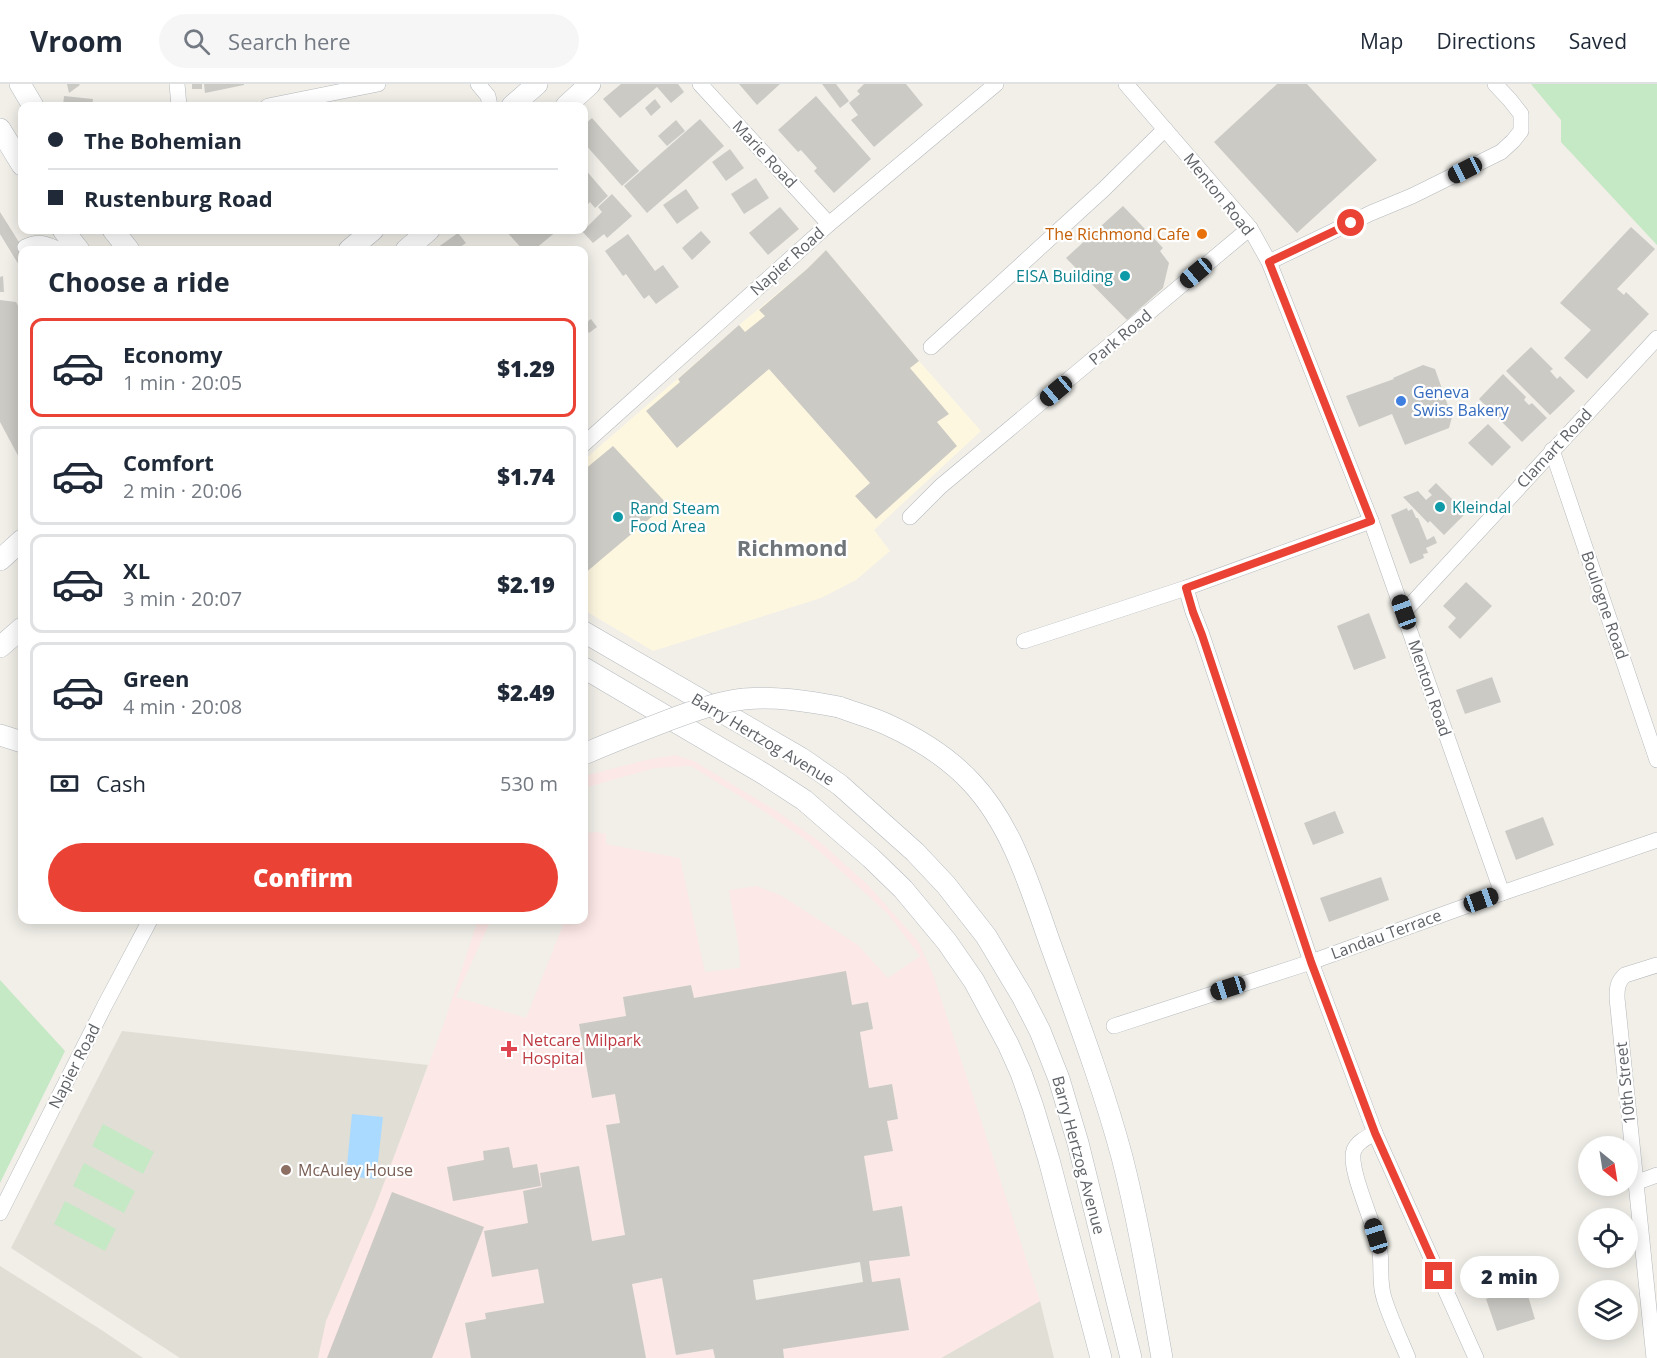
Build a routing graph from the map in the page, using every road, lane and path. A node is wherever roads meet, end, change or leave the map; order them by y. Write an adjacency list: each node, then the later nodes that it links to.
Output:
1 (20, 84): 11 (main road)
2 (177, 84): 12 (street)
3 (378, 84): 13 (street)
4 (478, 84): 14 (street)
5 (537, 84): 15 (main road)
6 (590, 84): 16 (main road)
7 (700, 84): 20 (street, Marie Road)
8 (996, 84): 20 (street, Napier Road)
9 (1126, 84): 18 (street, Menton Road)
10 (1495, 84): 32 (street)
11 (31, 102)
12 (179, 102)
13 (288, 102)
14 (489, 102)
15 (517, 102)
16 (570, 102)
17 (0, 129): 19 (main road)
18 (1165, 129): 21 (street, Menton Road); 34 (street)
19 (18, 158)
20 (829, 224): 35 (street, Napier Road)
21 (1250, 228): 32 (street, Menton Road); 37 (street, Park Road)
22 (66, 234): 28 (main road)
23 (116, 234): 29 (main road)
24 (368, 234): 30 (main road)
25 (424, 234): 31 (main road)
26 (27, 246): 27 (street)
27 (50, 246)
28 (76, 246)
29 (126, 246)
30 (354, 246)
31 (411, 246)
32 (1269, 262): 38 (street, Menton Road)
33 (1657, 338): 36 (street, Clamart Road)
34 (931, 347)
35 (588, 440)
36 (1552, 450): 42 (street, Clamart Road); 51 (street, Boulogne Road)
37 (910, 517)
38 (1371, 521): 41 (street); 42 (street, Menton Road)
39 (18, 544): 40 (main road)
40 (0, 560)
41 (1186, 588): 45 (street); 55 (street)
42 (1404, 612): 53 (street, Menton Road)
43 (18, 631): 46 (main road)
44 (588, 634): 65 (main road, Barry Hertzog Avenue)
45 (1024, 642)
46 (0, 647)
47 (588, 670): 64 (main road, Barry Hertzog Avenue)
48 (0, 735): 49 (main road)
49 (18, 741)
50 (588, 752): 66 (main road, bridge)
51 (1657, 760)
52 (1657, 840): 53 (street, Landau Terrace)
53 (1502, 893): 55 (street, Landau Terrace)
54 (148, 924): 63 (street, Napier Road)
55 (1311, 962): 57 (street, Landau Terrace); 58 (street)
56 (1657, 965): 59 (street, 10th Street)
57 (1114, 1026)
58 (1375, 1133): 67 (street); 68 (street)
59 (1630, 1136)
60 (1657, 1175): 61 (street)
61 (1638, 1181)
62 (1637, 1196): 69 (street, 10th Street)
63 (0, 1213)
64 (1101, 1358)
65 (1131, 1358)
66 (1162, 1358)
67 (1408, 1358)
68 (1476, 1358)
69 (1654, 1358)

